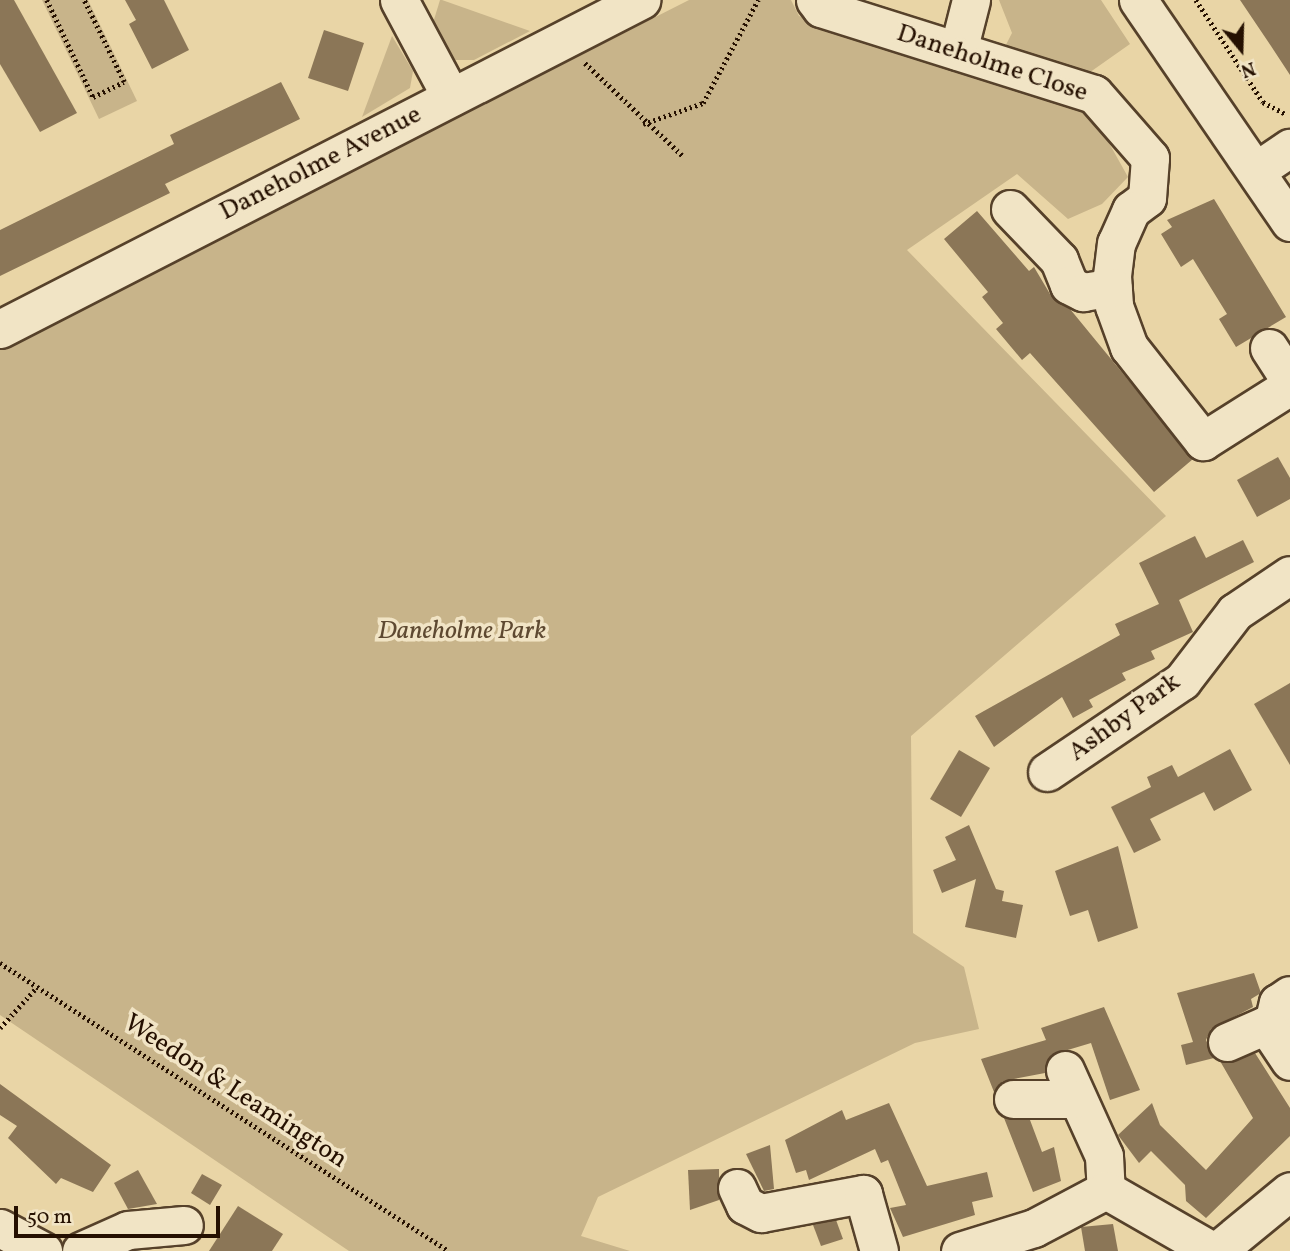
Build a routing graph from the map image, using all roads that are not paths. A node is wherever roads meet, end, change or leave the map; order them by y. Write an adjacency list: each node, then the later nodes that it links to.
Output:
1 (399, 0): 7 (street)
2 (641, 0): 7 (street, Daneholme Avenue)
3 (816, 0): 6 (street, Daneholme Close)
4 (971, 0): 6 (street)
5 (1138, 0): 9 (street)
6 (958, 51): 12 (street, Daneholme Close)
7 (451, 97): 13 (street, Daneholme Avenue)
8 (1290, 148): 9 (street)
9 (1257, 170): 11 (street)
10 (1010, 209): 12 (street)
11 (1290, 222)
12 (1113, 287): 16 (street)
13 (0, 329)
14 (1269, 348): 15 (street)
15 (1290, 380)
16 (1290, 386)
17 (1290, 575): 18 (street, Ashby Park)
18 (1047, 772)
19 (1290, 995): 20 (street)
20 (1272, 1028): 21 (street); 22 (street)
21 (1227, 1042)
22 (1290, 1061)
23 (1013, 1099): 25 (street)
24 (737, 1188): 31 (street)
25 (1106, 1189): 32 (street); 33 (street)
26 (1290, 1191): 33 (street)
27 (184, 1225): 30 (street)
28 (0, 1228): 29 (street)
29 (43, 1251)
30 (81, 1251)
31 (878, 1251)
32 (960, 1251)
33 (1214, 1251)

